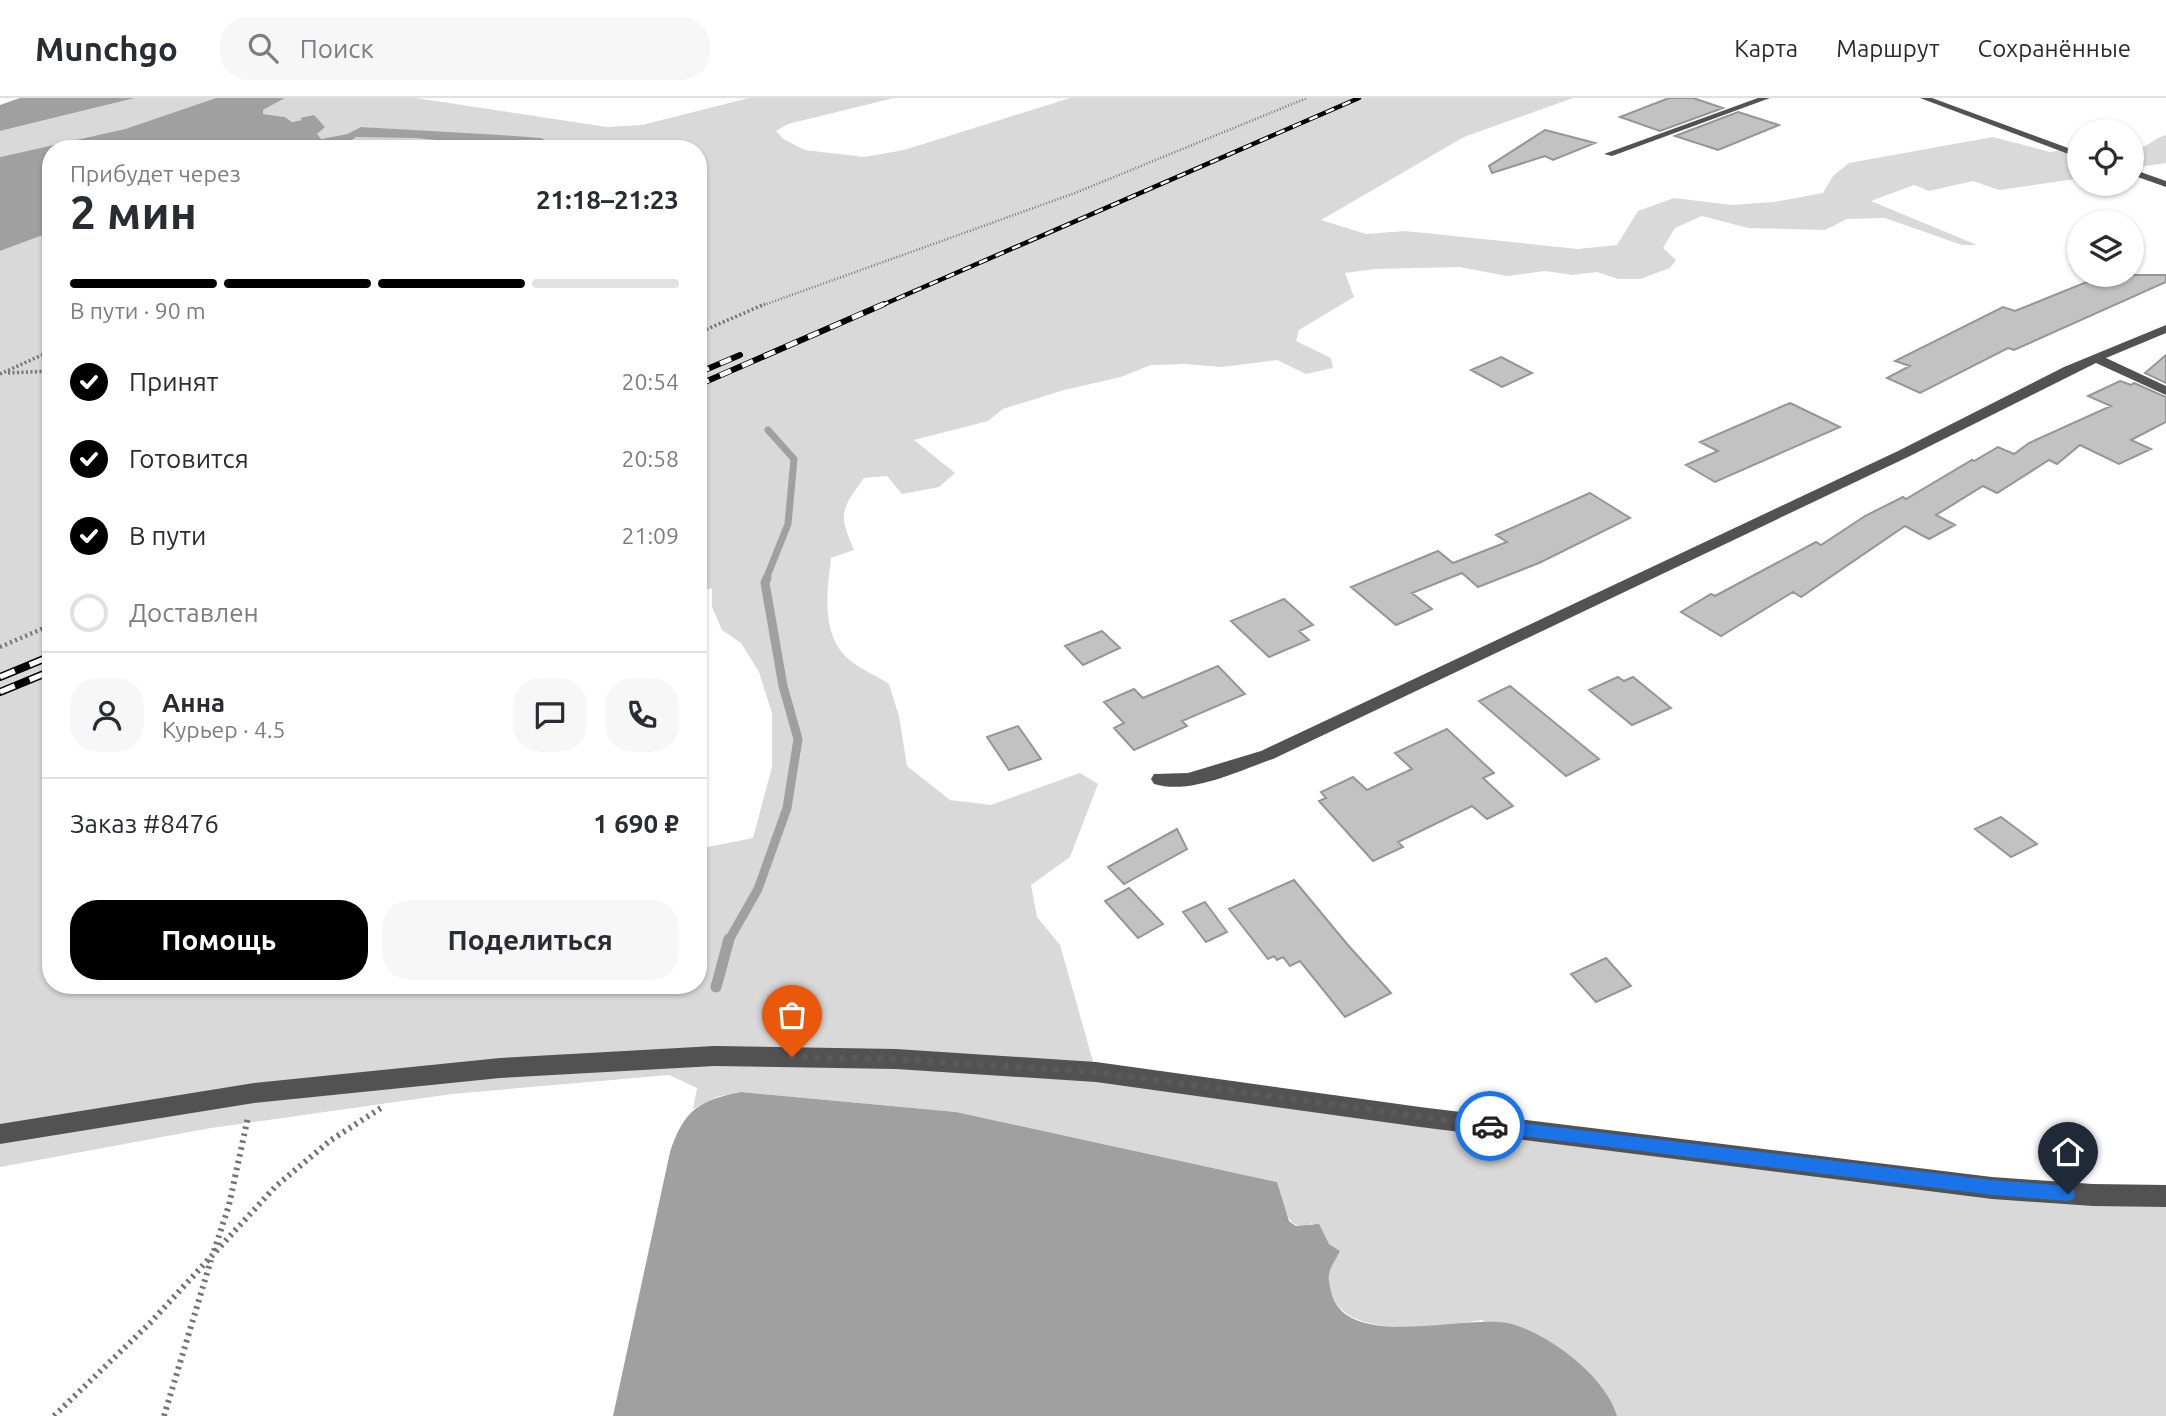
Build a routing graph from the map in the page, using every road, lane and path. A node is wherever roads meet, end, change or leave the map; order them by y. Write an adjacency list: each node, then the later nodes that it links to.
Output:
1 (1307, 98): 8 (path)
2 (1766, 98): 5 (street)
3 (1924, 98): 4 (street)
4 (2067, 151)
5 (1609, 155)
6 (2144, 176): 7 (street)
7 (2166, 184)
8 (707, 328)
9 (2166, 329): 11 (street)
10 (42, 355): 13 (path)
11 (2096, 358): 14 (street); 17 (street)
12 (42, 372): 13 (path)
13 (2, 374)
14 (2166, 390)
15 (42, 629): 16 (path)
16 (0, 647)
17 (1160, 779)
18 (254, 1093): 20 (street); 21 (street); 22 (path)
19 (387, 1104): 22 (path)
20 (0, 1134)
21 (2166, 1196)
22 (212, 1256): 23 (path); 24 (path)
23 (54, 1416)
24 (164, 1416)

